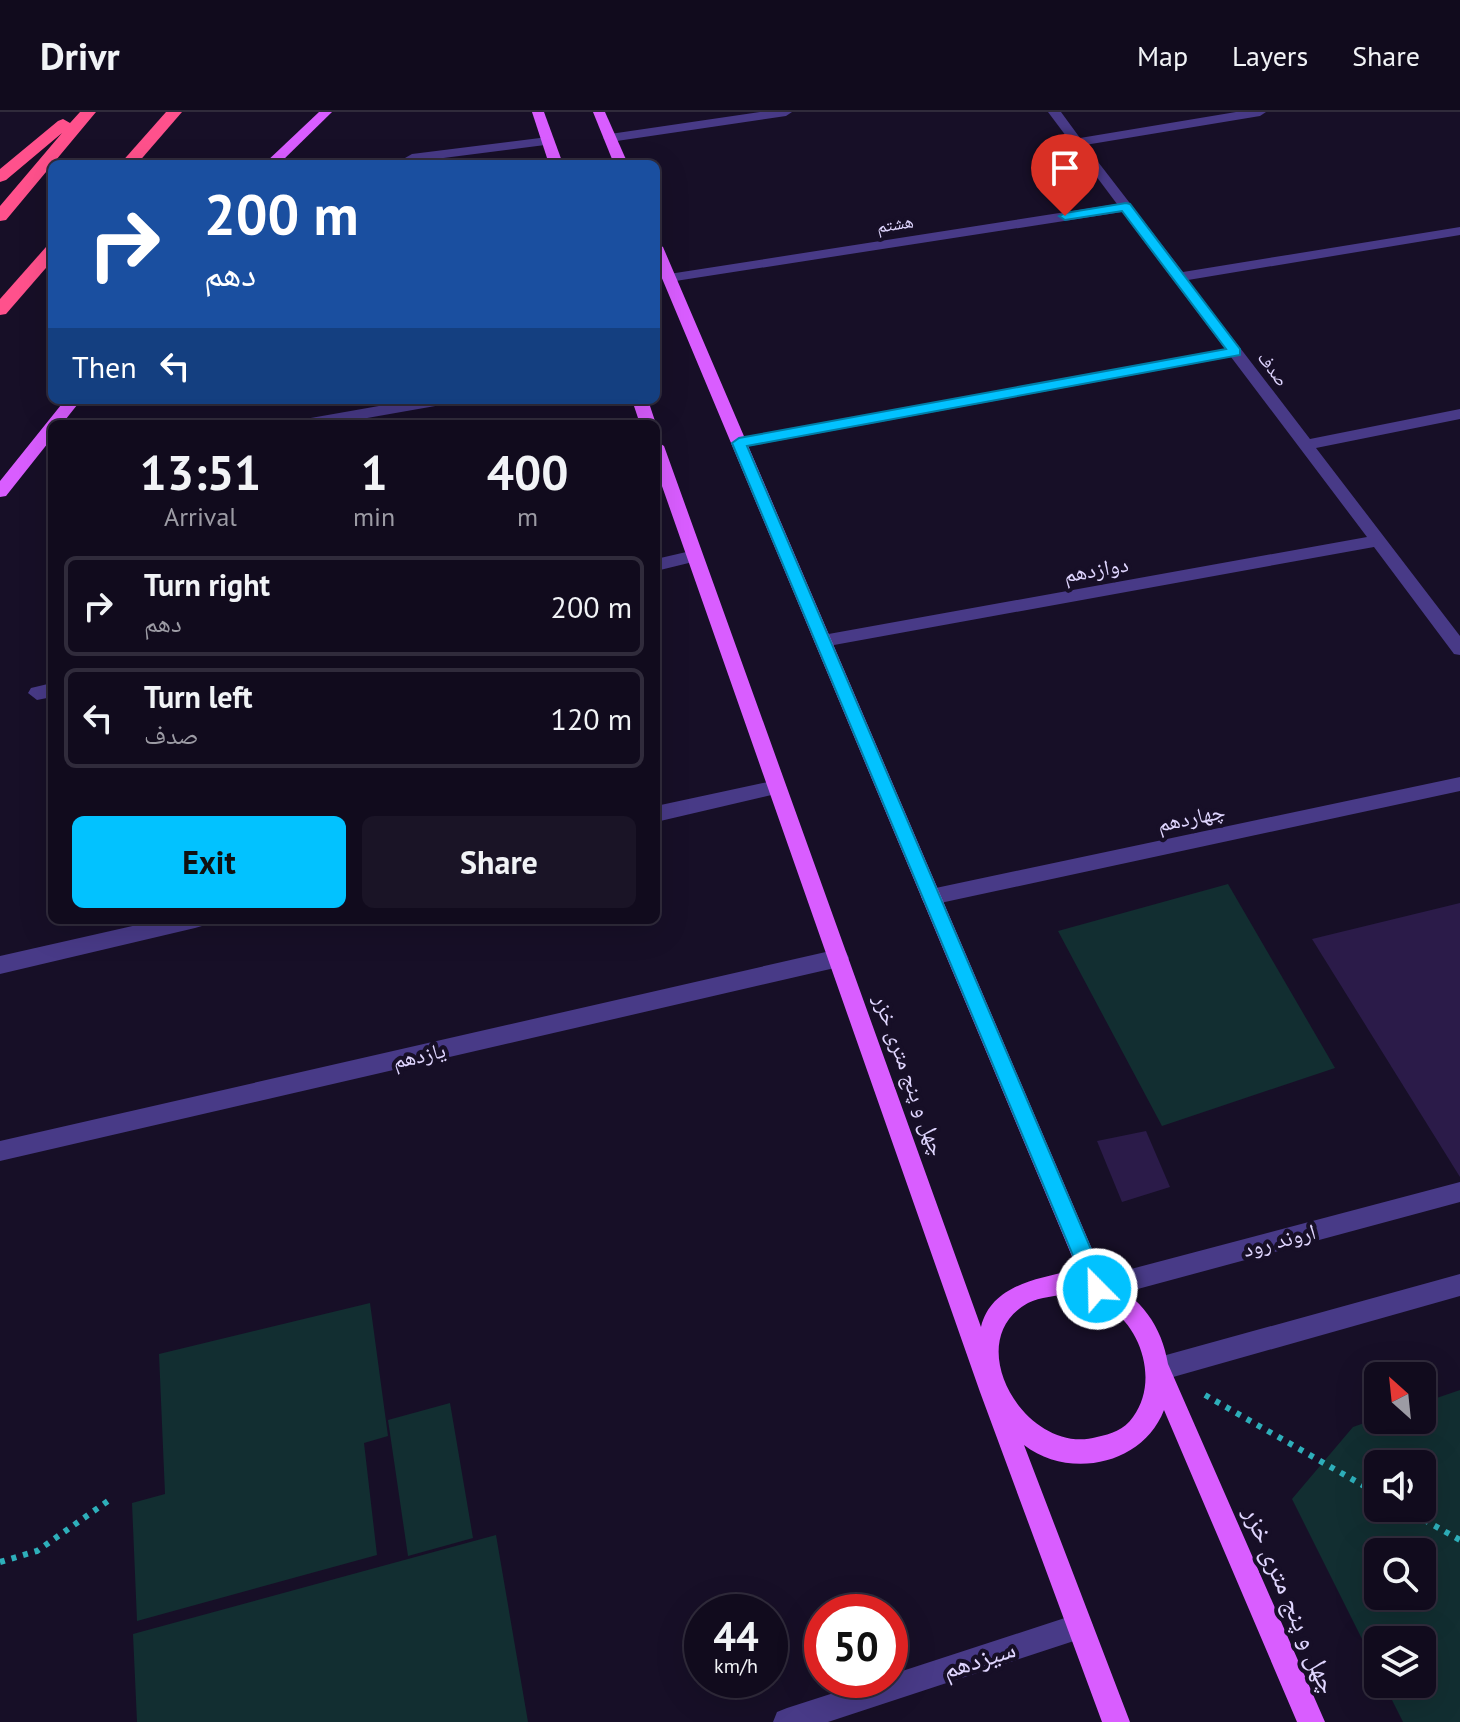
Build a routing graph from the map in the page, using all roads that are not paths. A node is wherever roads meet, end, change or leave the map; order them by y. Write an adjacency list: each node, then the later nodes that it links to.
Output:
1 (77, 112): 20 (highway)
2 (88, 112): 22 (highway)
3 (174, 112): 15 (highway)
4 (305, 112): 16 (main road)
5 (326, 112): 17 (main road)
6 (538, 112): 12 (main road)
7 (599, 112): 11 (main road)
8 (786, 112): 11 (street)
9 (1054, 112): 13 (street, صدف)
10 (1260, 112): 13 (street)
11 (610, 138): 19 (main road)
12 (548, 141): 14 (street); 18 (main road)
13 (1077, 142): 21 (street, صدف)
14 (412, 158)
15 (132, 160)
16 (265, 160)
17 (275, 160)
18 (555, 160)
19 (619, 160)
20 (0, 177)
21 (1126, 207): 26 (street, صدف); 27 (street, هشتم)
22 (0, 216)
23 (1460, 231): 26 (street)
24 (48, 256): 28 (highway)
25 (660, 257): 27 (main road)
26 (1179, 277): 29 (street, صدف)
27 (669, 278): 36 (main road)
28 (0, 310)
29 (1235, 352): 36 (street); 37 (street, صدف)
30 (70, 404): 33 (main road)
31 (418, 404): 34 (street)
32 (1460, 414): 37 (street)
33 (57, 420)
34 (328, 420)
35 (48, 431): 39 (main road)
36 (739, 443): 44 (main road)
37 (1305, 445): 40 (street, صدف)
38 (660, 457): 41 (main road, چهل و پنج متری خزر)
39 (0, 492)
40 (1378, 541): 43 (street, صدف); 44 (street, دوازدهم)
41 (695, 556): 42 (street); 46 (main road, چهل و پنج متری خزر)
42 (660, 564)
43 (1457, 640)
44 (823, 641): 48 (main road)
45 (1460, 784): 48 (street, چهاردهم)
46 (777, 787): 47 (street); 50 (main road, چهل و پنج متری خزر)
47 (660, 813)
48 (931, 897): 55 (main road)
49 (178, 924): 51 (street)
50 (839, 958): 52 (street, یازدهم); 57 (main road, چهل و پنج متری خزر)
51 (0, 965)
52 (0, 1151)
53 (1460, 1192): 55 (street, اروند رود)
54 (1460, 1285): 56 (street)
55 (1097, 1289): 56 (main road); 57 (main road)
56 (1159, 1369): 57 (main road); 61 (main road, چهل و پنج متری خزر)
57 (992, 1392): 58 (main road, چهل و پنج متری خزر)
58 (1080, 1626): 59 (street, سیزدهم); 60 (main road, چهل و پنج متری خزر)
59 (787, 1722)
60 (1116, 1722)
61 (1311, 1722)

